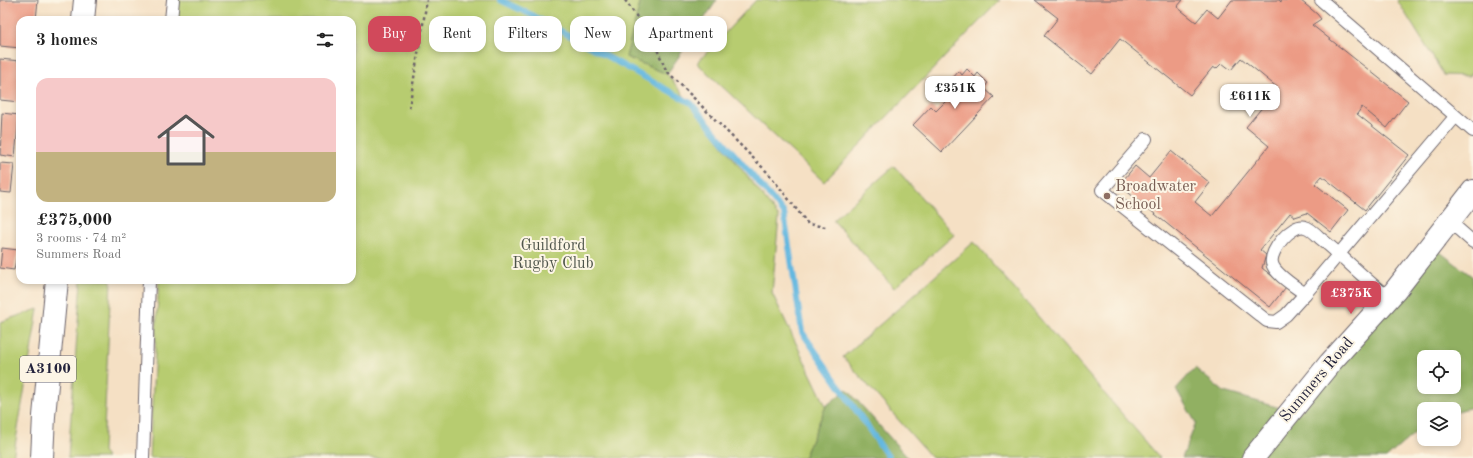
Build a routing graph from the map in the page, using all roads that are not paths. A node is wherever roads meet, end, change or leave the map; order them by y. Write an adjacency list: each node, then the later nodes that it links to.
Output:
1 (85, 0): 4 (street)
2 (173, 0): 5 (lane)
3 (1321, 0): 6 (lane)
4 (83, 16)
5 (171, 16)
6 (1455, 117): 7 (lane); 12 (lane)
7 (1473, 131)
8 (1146, 139): 15 (lane)
9 (1473, 191): 10 (street, Summers Road)
10 (1450, 221): 11 (lane); 16 (street, Summers Road)
11 (1473, 242)
12 (1340, 254): 15 (lane); 15 (lane); 16 (lane)
13 (57, 284): 17 (street, A3100)
14 (149, 284): 18 (lane)
15 (1305, 294)
16 (1389, 298): 19 (street, Summers Road)
17 (42, 458)
18 (143, 458)
19 (1253, 458)

